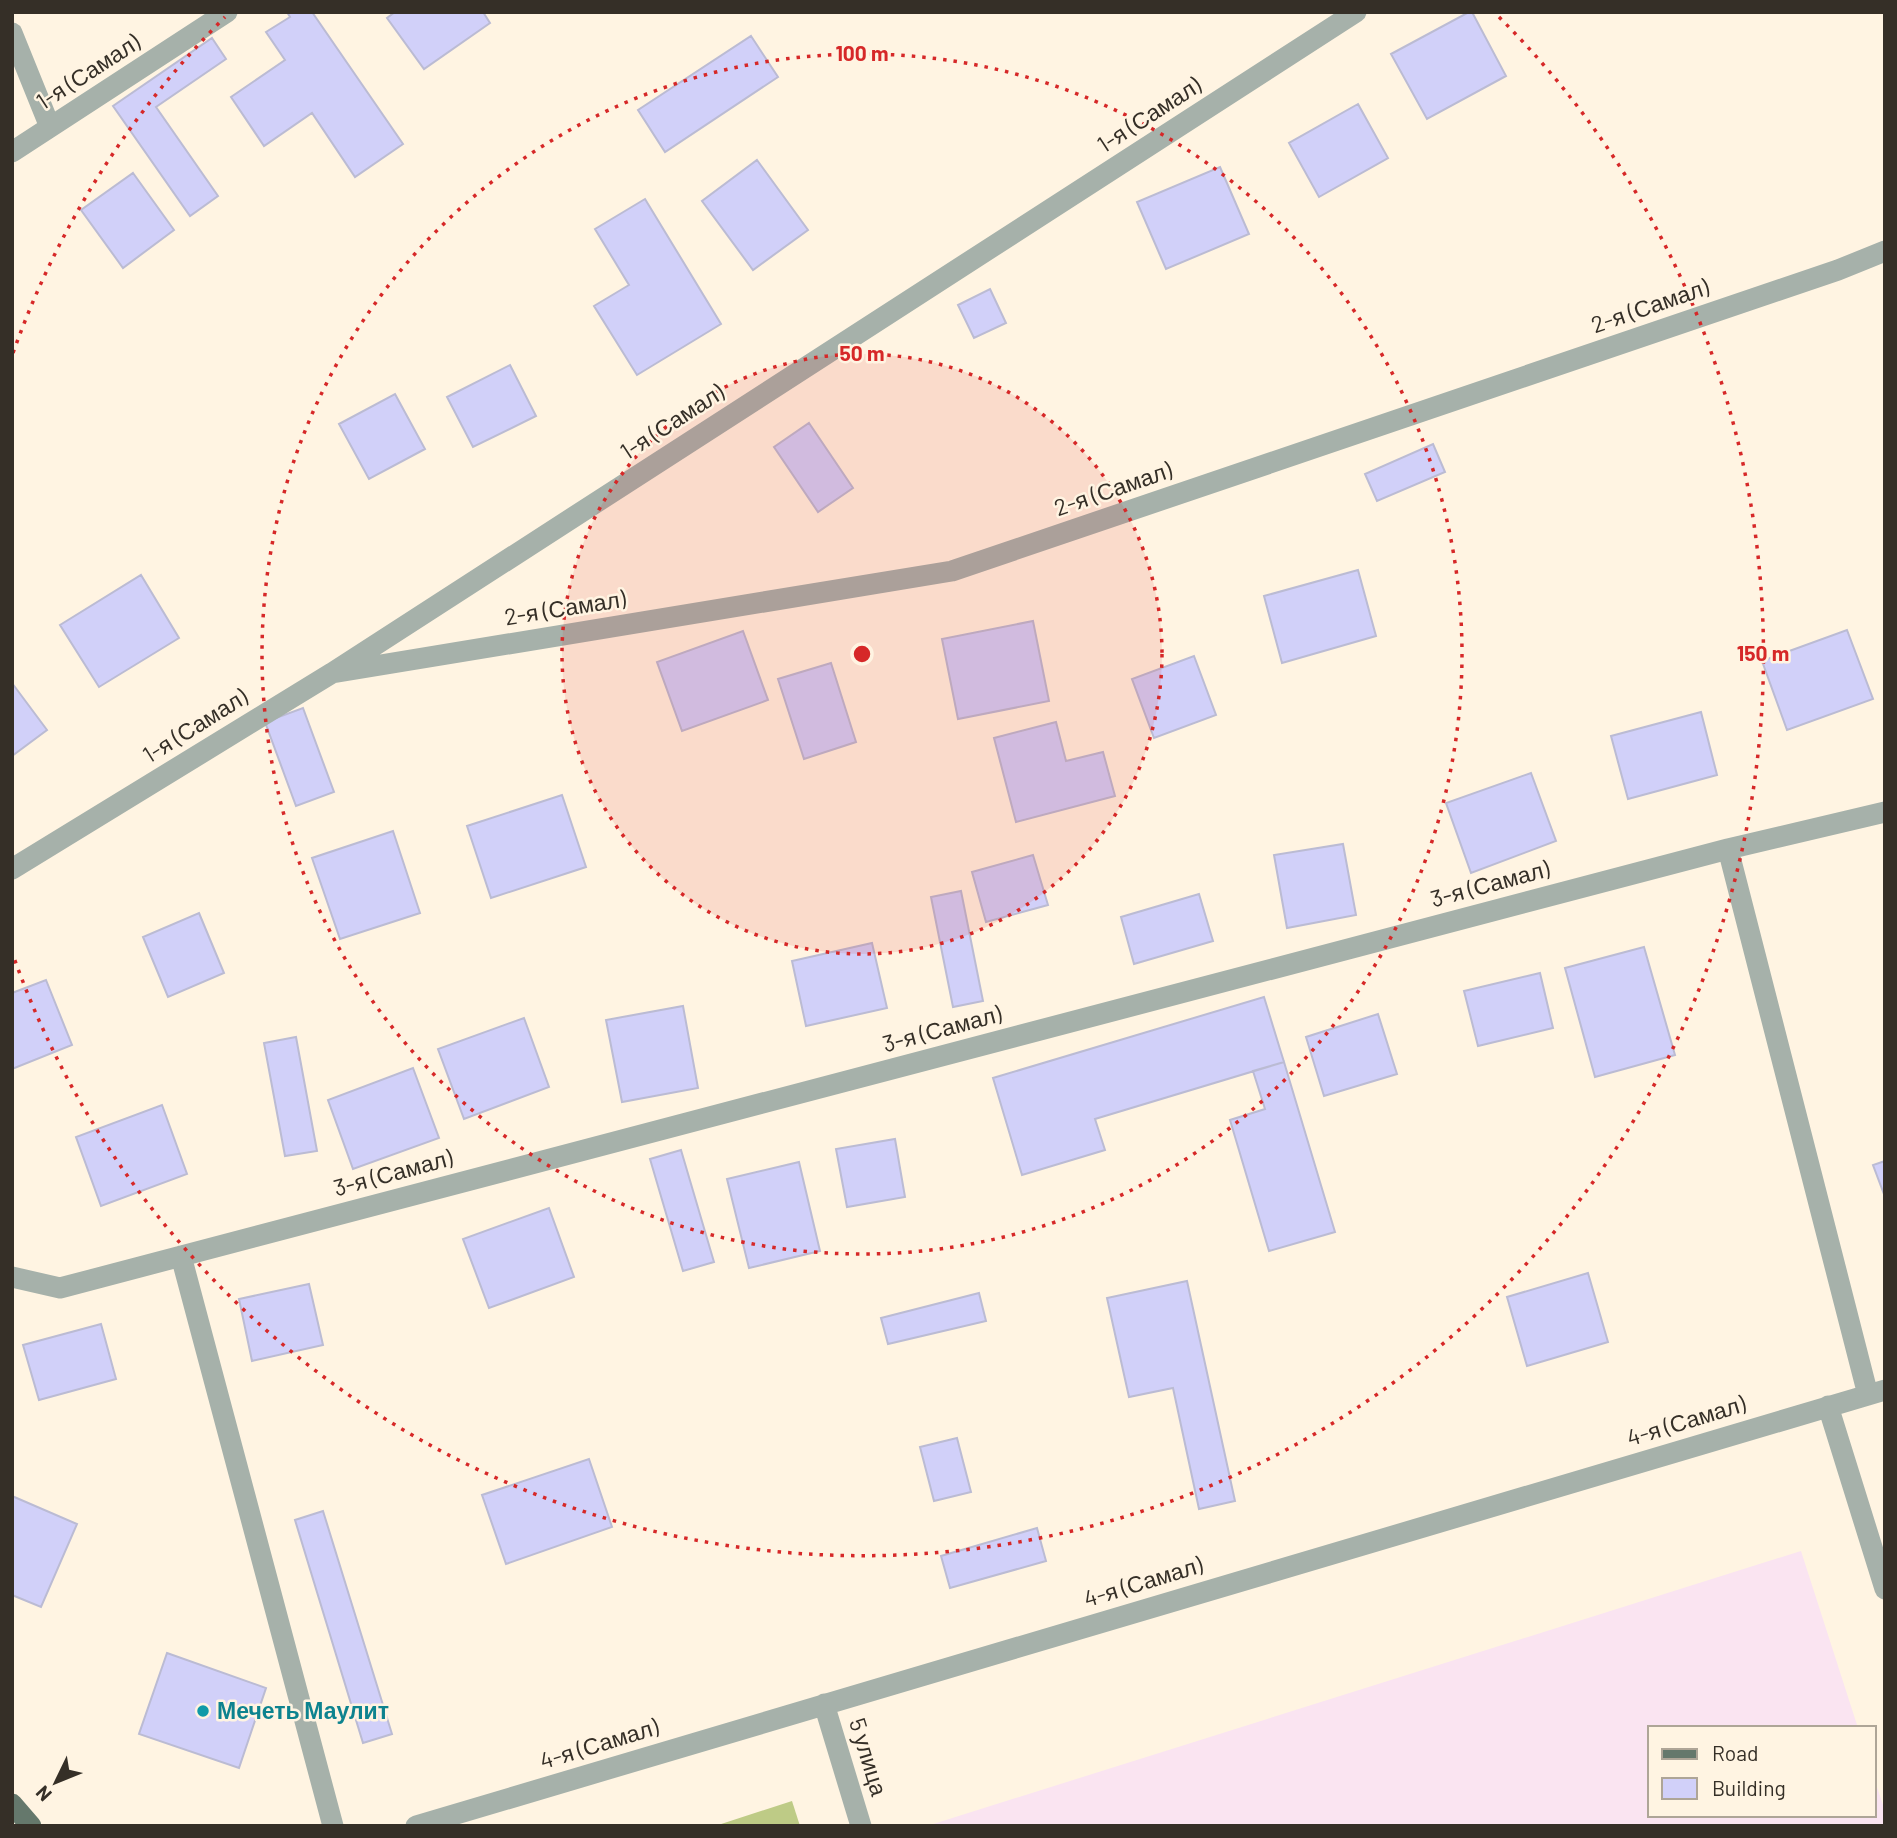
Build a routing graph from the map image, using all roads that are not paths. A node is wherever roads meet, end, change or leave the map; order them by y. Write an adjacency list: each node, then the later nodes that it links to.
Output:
1 (227, 12): 4 (street, 1-я (Самал))
2 (1356, 12): 7 (street, 1-я (Самал))
3 (12, 33): 4 (street)
4 (50, 127): 5 (street, 1-я (Самал))
5 (12, 152)
6 (1885, 251): 7 (street, 2-я (Самал))
7 (332, 673): 10 (street, 1-я (Самал))
8 (1885, 812): 9 (street, 3-я (Самал))
9 (1728, 849): 11 (street, 3-я (Самал)); 13 (street)
10 (12, 869)
11 (181, 1256): 12 (street, 3-я (Самал)); 19 (street)
12 (12, 1277)
13 (1876, 1393): 14 (street, 4-я (Самал))
14 (1828, 1406): 15 (street); 16 (street, 4-я (Самал))
15 (1885, 1589)
16 (824, 1704): 20 (street, 4-я (Самал)); 21 (street, 5 улица)
17 (12, 1804): 18 (main road)
18 (31, 1826)
19 (333, 1826)
20 (416, 1826)
21 (861, 1826)

